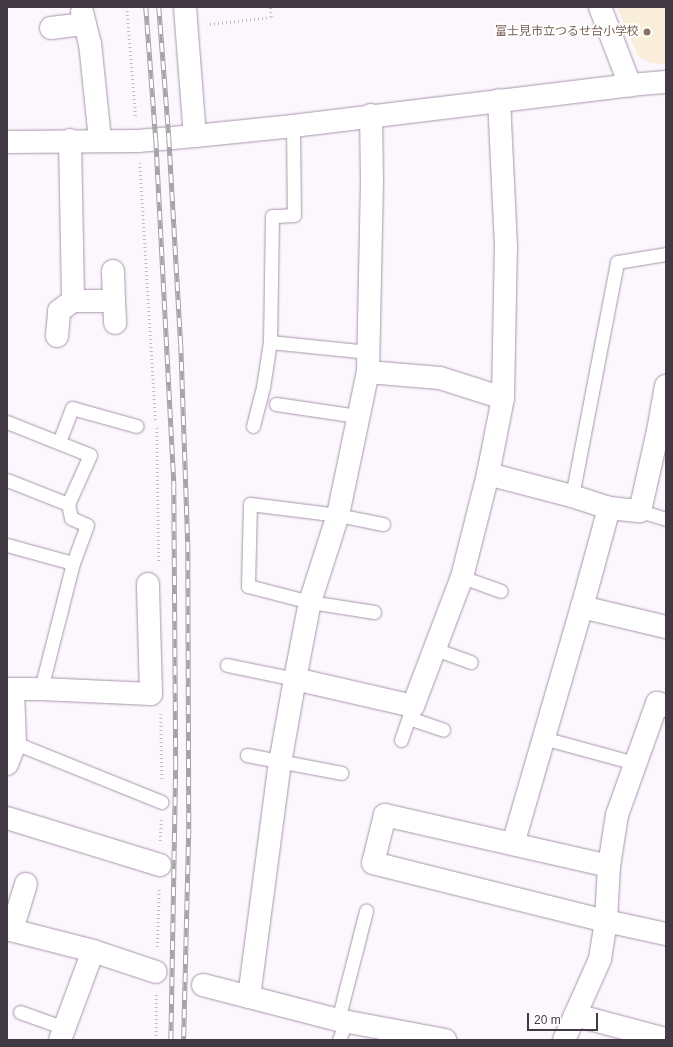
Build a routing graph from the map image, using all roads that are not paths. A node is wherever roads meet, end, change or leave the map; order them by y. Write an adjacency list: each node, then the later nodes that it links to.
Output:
1 (600, 7): 5 (street)
2 (186, 17): 9 (street)
3 (51, 28): 11 (street)
4 (666, 82): 5 (street)
5 (630, 85): 6 (street)
6 (499, 100): 7 (street); 22 (street)
7 (371, 115): 8 (street); 20 (street)
8 (293, 126): 9 (street); 19 (lane)
9 (195, 136): 11 (street)
10 (70, 140): 11 (street); 12 (street); 15 (street)
11 (100, 140)
12 (7, 142)
13 (666, 254): 31 (lane)
14 (113, 271): 16 (street)
15 (73, 300): 16 (street); 18 (street)
16 (114, 301): 17 (street)
17 (115, 323)
18 (57, 336)
19 (270, 342): 20 (lane); 27 (lane)
20 (368, 362): 22 (street); 24 (street)
21 (666, 386): 34 (street)
22 (503, 398): 29 (street)
23 (276, 404): 24 (lane)
24 (357, 416): 35 (street)
25 (7, 422): 28 (lane)
26 (137, 426): 28 (lane)
27 (253, 426)
28 (58, 442): 32 (lane)
29 (488, 474): 31 (street); 41 (street)
30 (7, 480): 32 (lane)
31 (572, 496): 33 (street)
32 (68, 504): 39 (lane)
33 (608, 508): 34 (street); 44 (street)
34 (640, 511): 36 (lane)
35 (338, 515): 37 (lane); 43 (street); 43 (lane)
36 (666, 519)
37 (383, 524)
38 (7, 545): 39 (lane)
39 (73, 563): 51 (lane)
40 (153, 576): 51 (street)
41 (462, 577): 42 (lane); 47 (street)
42 (501, 591)
43 (310, 602): 45 (lane); 50 (street)
44 (582, 607): 46 (street); 56 (street)
45 (374, 612)
46 (666, 627)
47 (435, 649): 48 (lane); 54 (street)
48 (471, 662)
49 (227, 665): 50 (lane)
50 (295, 680): 54 (street); 60 (street)
51 (41, 689): 52 (street)
52 (10, 690): 58 (street)
53 (666, 706): 61 (street)
54 (411, 712): 55 (lane); 57 (lane)
55 (443, 730)
56 (543, 738): 61 (lane); 66 (street)
57 (401, 740)
58 (16, 743): 62 (street); 64 (lane)
59 (247, 755): 60 (lane)
60 (280, 763): 63 (lane); 77 (street)
61 (635, 763): 68 (street)
62 (7, 764)
63 (341, 773)
64 (162, 802)
65 (7, 818): 67 (street)
66 (513, 844): 68 (street); 71 (street)
67 (160, 865)
68 (608, 866): 71 (street)
69 (26, 884): 72 (street)
70 (366, 911): 80 (lane)
71 (606, 921): 73 (street); 79 (street)
72 (9, 930): 74 (street)
73 (666, 934)
74 (93, 951): 75 (street); 81 (street)
75 (156, 972)
76 (203, 985): 77 (street)
77 (249, 997): 80 (street)
78 (20, 1012): 81 (lane)
79 (575, 1015): 83 (street); 85 (street)
80 (341, 1027): 82 (street)
81 (63, 1034)
82 (390, 1036): 84 (street)
83 (666, 1038)
84 (445, 1040)
85 (564, 1040)

